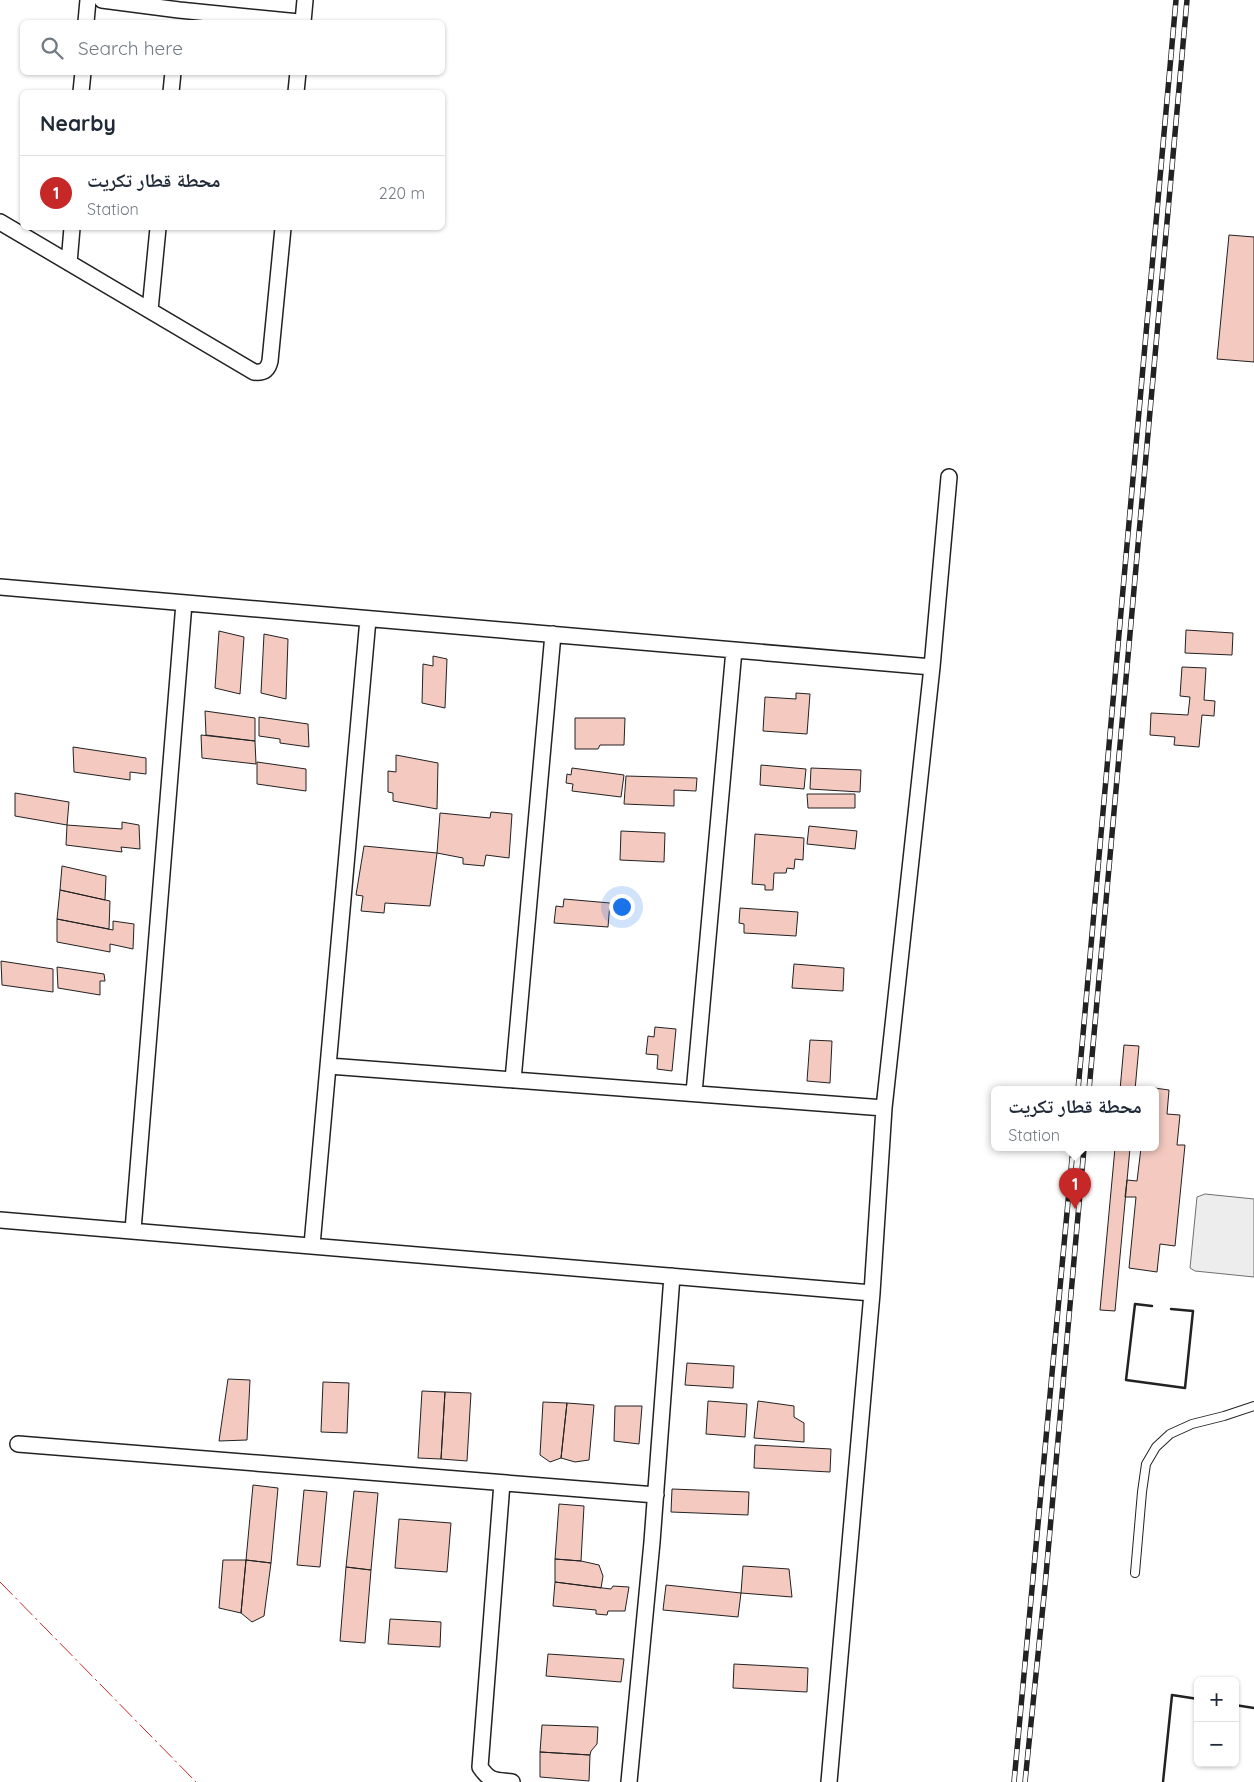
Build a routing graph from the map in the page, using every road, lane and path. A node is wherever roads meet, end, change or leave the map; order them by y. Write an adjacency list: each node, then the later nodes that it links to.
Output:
1 (88, 0): 5 (street)
2 (102, 0): 4 (street)
3 (305, 0): 7 (street)
4 (179, 16): 6 (street)
5 (86, 20)
6 (260, 20)
7 (301, 20)
8 (83, 75): 11 (street)
9 (173, 75): 12 (street)
10 (298, 75): 13 (street)
11 (81, 90)
12 (171, 90)
13 (296, 90)
14 (0, 222): 18 (street)
15 (72, 230): 18 (street)
16 (158, 230): 19 (street)
17 (283, 230): 19 (street)
18 (69, 263): 19 (street)
19 (150, 310)
20 (949, 477): 26 (street)
21 (0, 587): 22 (street)
22 (184, 602): 23 (street); 32 (street)
23 (368, 619): 24 (street); 27 (street)
24 (553, 634): 25 (street); 28 (street)
25 (734, 650): 26 (street); 29 (street)
26 (932, 668): 30 (street)
27 (329, 1066): 28 (street); 33 (street)
28 (513, 1080): 29 (street)
29 (694, 1093): 30 (street)
30 (884, 1108): 35 (street)
31 (0, 1220): 32 (street)
32 (133, 1230): 33 (street)
33 (312, 1246): 34 (street)
34 (672, 1276): 35 (street); 39 (street)
35 (872, 1293): 43 (street)
36 (1254, 1406): 40 (lane)
37 (18, 1444): 38 (street)
38 (502, 1483): 39 (street); 41 (street)
39 (656, 1495): 42 (street)
40 (1136, 1573)
41 (512, 1782)
42 (629, 1782)
43 (829, 1782)

